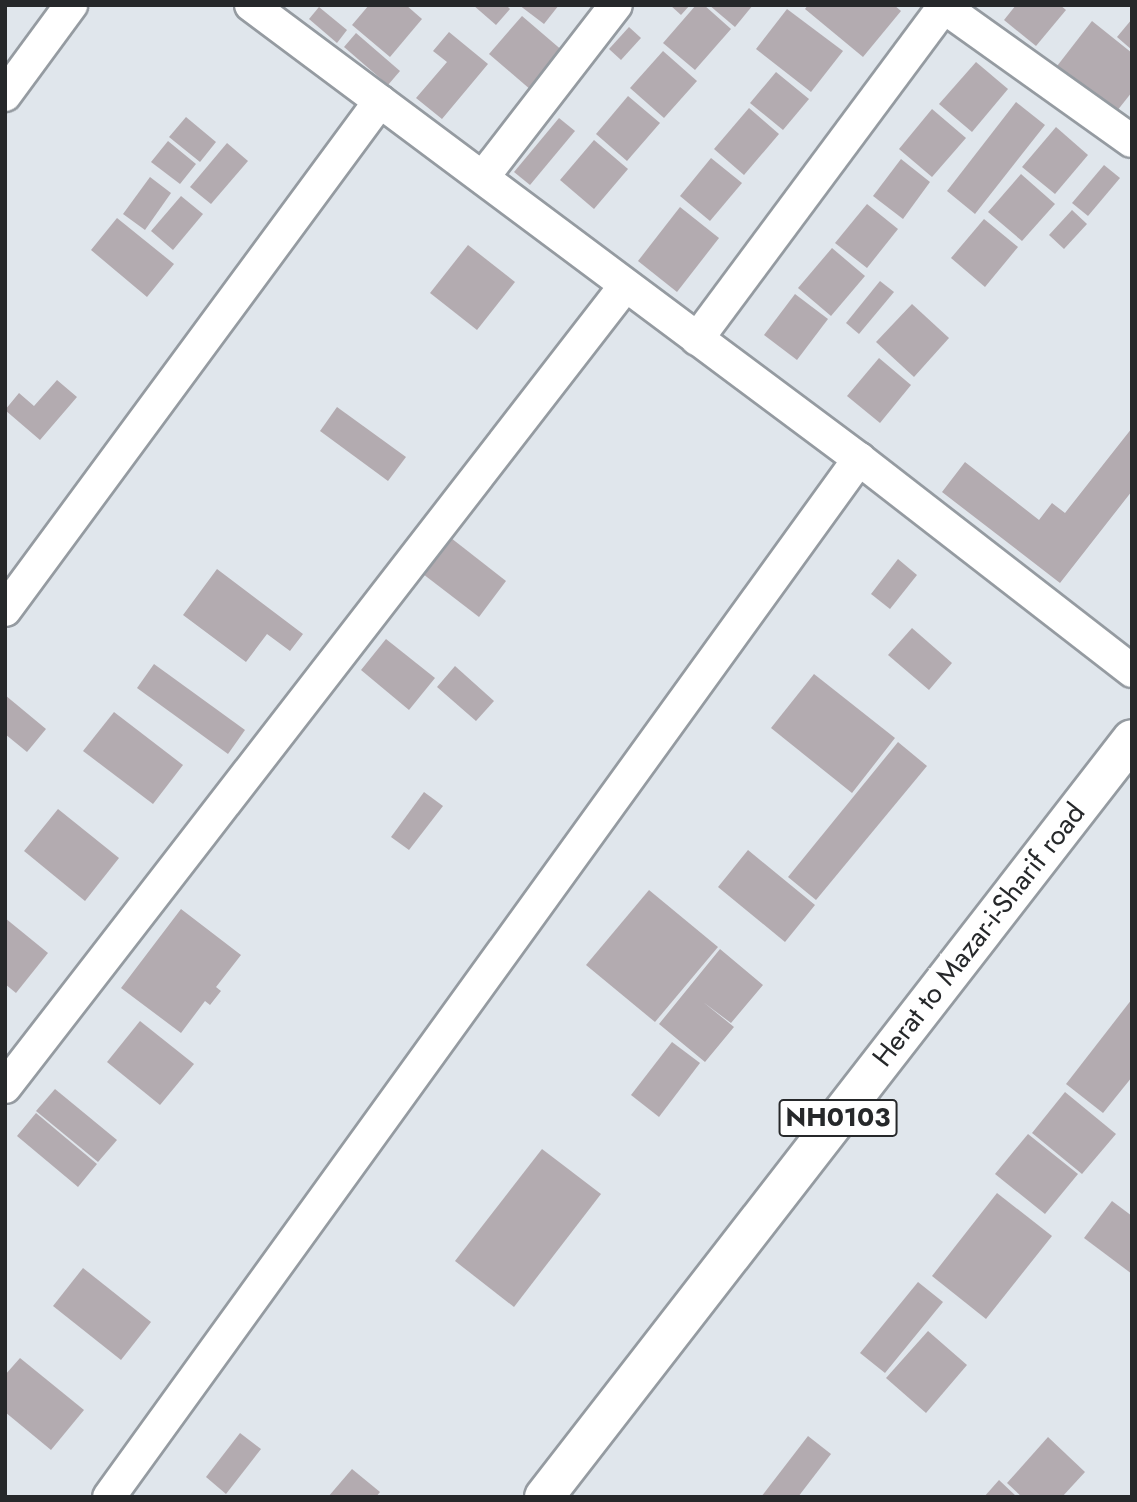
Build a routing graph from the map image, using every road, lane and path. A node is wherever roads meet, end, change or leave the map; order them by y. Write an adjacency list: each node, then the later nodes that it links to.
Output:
1 (71, 5): 5 (street)
2 (616, 5): 8 (street)
3 (943, 6): 7 (street); 10 (street)
4 (268, 10): 6 (street)
5 (5, 95)
6 (380, 101): 8 (street); 12 (street)
7 (1132, 141)
8 (483, 177): 9 (street)
9 (625, 286): 10 (street); 15 (street)
10 (698, 340): 11 (street)
11 (859, 459): 13 (street); 16 (street)
12 (5, 610)
13 (1132, 670)
14 (1132, 739): 17 (highway, Herat to Mazar-i-Sharif road / NH0103)
15 (5, 1087)
16 (109, 1497)
17 (544, 1497)

